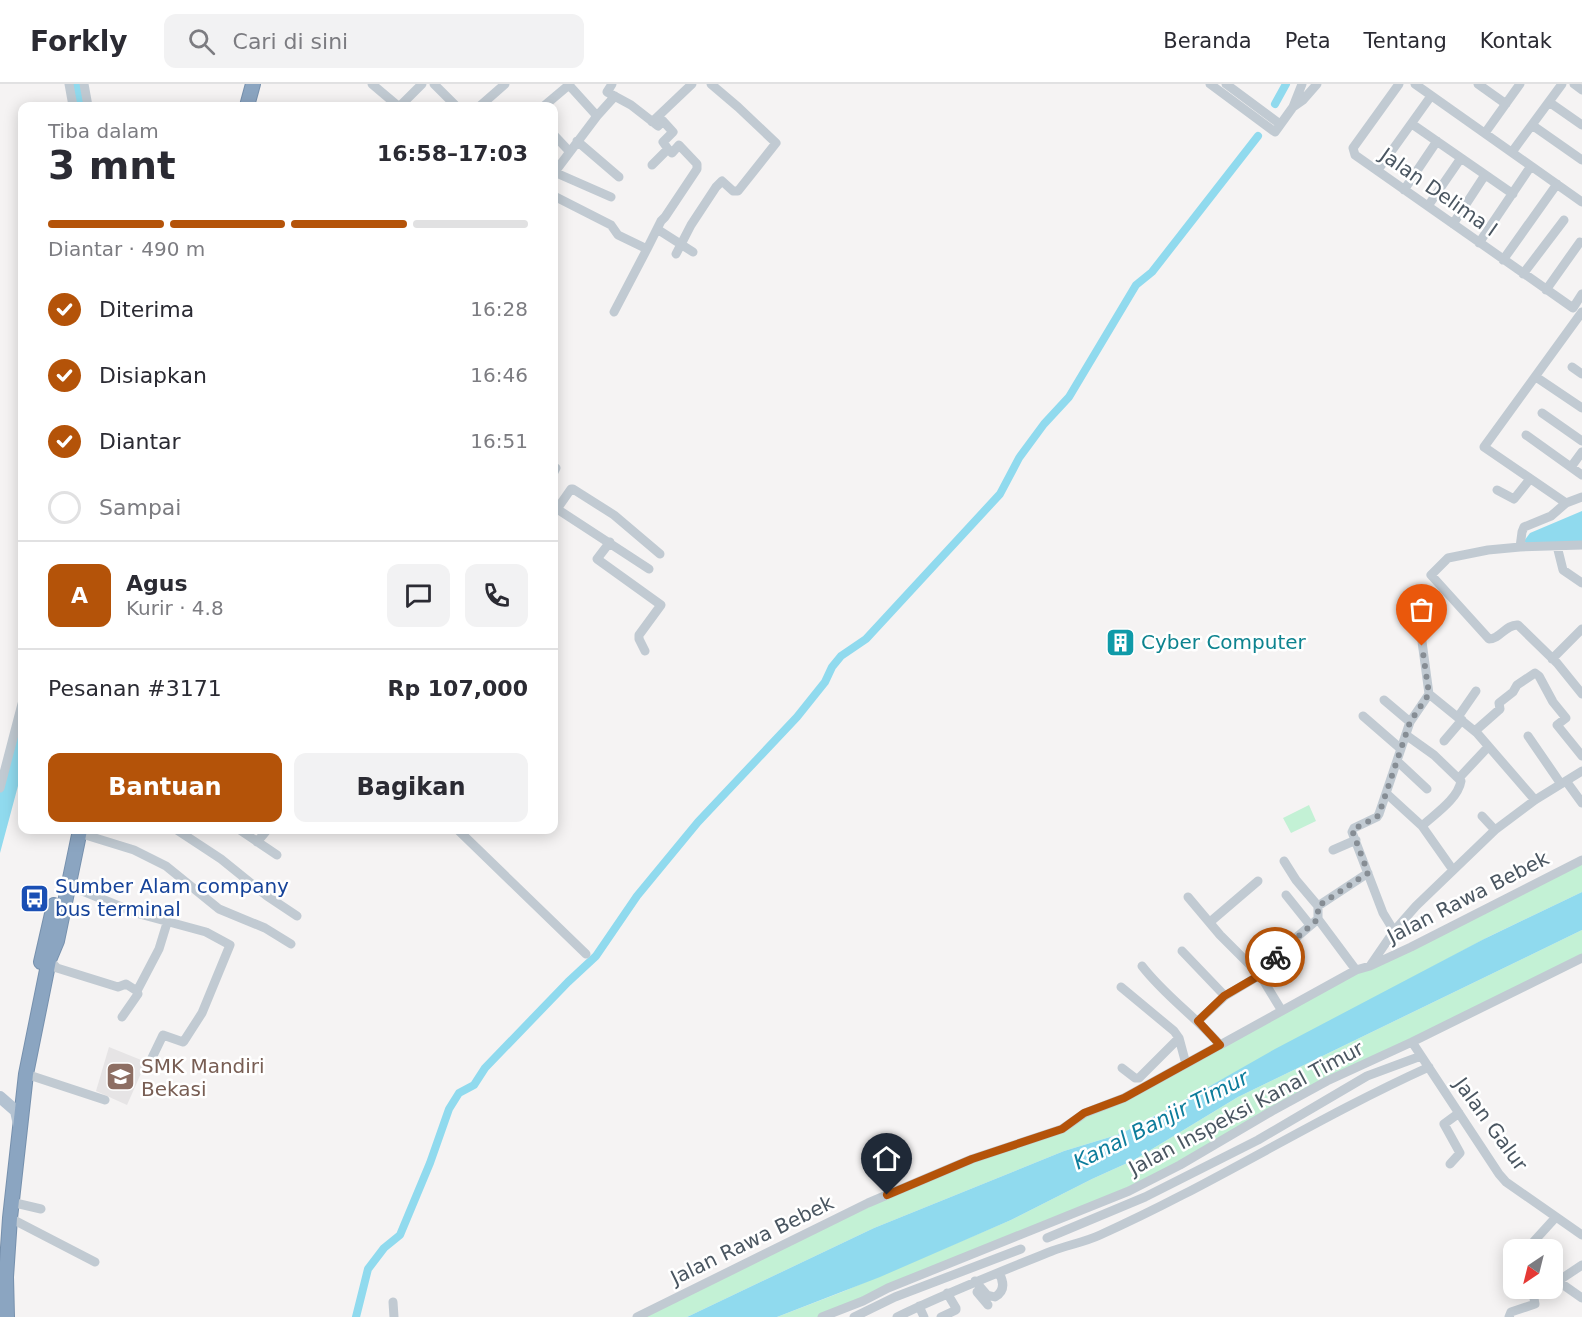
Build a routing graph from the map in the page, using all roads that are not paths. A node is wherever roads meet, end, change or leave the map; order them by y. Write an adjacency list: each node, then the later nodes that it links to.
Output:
1 (69, 84): 27 (street)
2 (84, 84): 28 (street)
3 (253, 84): 29 (highway)
4 (259, 84): 30 (highway)
5 (372, 84): 31 (street)
6 (422, 84): 32 (street)
7 (434, 84): 33 (street)
8 (505, 84): 34 (street)
9 (569, 84): 35 (street); 39 (street)
10 (612, 84): 25 (street)
11 (692, 84): 40 (street)
12 (711, 84): 73 (street)
13 (1210, 84): 24 (street)
14 (1226, 84): 24 (street)
15 (1302, 84): 38 (street)
16 (1317, 84): 38 (street)
17 (1399, 84): 57 (street, Jalan Delima I)
18 (1415, 84): 26 (street)
19 (1478, 84): 37 (street)
20 (1520, 84): 37 (street)
21 (1562, 84): 36 (street)
22 (1574, 84): 23 (street)
23 (1582, 90)
24 (1232, 95): 44 (street); 44 (street)
25 (615, 96): 39 (street); 40 (street)
26 (1431, 96): 41 (street); 45 (street)
27 (72, 102)
28 (87, 102)
29 (248, 102)
30 (255, 102)
31 (394, 102)
32 (403, 102)
33 (452, 102)
34 (485, 102)
35 (549, 102)
36 (1549, 102): 42 (street); 43 (street)
37 (1506, 104): 45 (street)
38 (1293, 106): 44 (street)
39 (597, 116): 47 (street)
40 (652, 122): 49 (street)
41 (1412, 124): 48 (street); 57 (street)
42 (1532, 124): 51 (street); 53 (street)
43 (1582, 125)
44 (1274, 126)
45 (1485, 133): 51 (street)
46 (558, 139): 50 (street)
47 (577, 141): 50 (street); 60 (street)
48 (1437, 141): 52 (street); 62 (street)
49 (668, 149): 54 (street); 70 (street)
50 (569, 151): 56 (street)
51 (1512, 152): 55 (street)
52 (1461, 158): 59 (street); 67 (street)
53 (1582, 160)
54 (652, 165)
55 (1531, 166): 61 (street); 63 (street)
56 (558, 167)
57 (1378, 170): 62 (street, Jalan Delima I)
58 (558, 175): 64 (street)
59 (1485, 175): 63 (street); 69 (street)
60 (619, 177)
61 (1557, 184): 66 (street); 77 (street)
62 (1404, 189): 67 (street, Jalan Delima I)
63 (1513, 194): 72 (street)
64 (611, 197)
65 (558, 198): 74 (street)
66 (1582, 202)
67 (1428, 206): 69 (street, Jalan Delima I)
68 (1564, 220): 78 (street)
69 (1453, 224): 72 (street, Jalan Delima I)
70 (657, 228): 73 (street); 74 (street)
71 (1580, 242): 79 (street)
72 (1479, 243): 77 (street, Jalan Delima I)
73 (682, 244): 75 (street); 76 (street)
74 (647, 249): 82 (street)
75 (693, 252)
76 (676, 254)
77 (1503, 260): 78 (street, Jalan Delima I)
78 (1523, 274): 79 (street, Jalan Delima I)
79 (1546, 290): 81 (street, Jalan Delima I)
80 (1582, 294): 81 (street)
81 (1577, 310): 85 (street)
82 (614, 312)
83 (1572, 368): 84 (street)
84 (1582, 375)
85 (1536, 377): 86 (street); 93 (street)
86 (1582, 408)
87 (1542, 413): 89 (street)
88 (1526, 435): 91 (street)
89 (1582, 441)
90 (1582, 452): 91 (street)
91 (1571, 467): 92 (street)
92 (1582, 475)
93 (1530, 479): 94 (street); 96 (street)
94 (1497, 490)
95 (1582, 497): 96 (street)
96 (1566, 503): 102 (street)
97 (558, 505): 103 (street)
98 (558, 510): 99 (street)
99 (610, 542): 104 (street); 108 (street)
100 (1582, 545): 101 (street)
101 (1557, 546): 102 (street); 105 (street)
102 (1520, 547): 109 (street)
103 (660, 554)
104 (649, 569)
105 (1582, 583)
106 (1582, 629): 109 (street)
107 (1421, 634): 111 (street)
108 (645, 651)
109 (1552, 659): 112 (street)
110 (1476, 692): 115 (street)
111 (1429, 694): 115 (street); 117 (street)
112 (1582, 694)
113 (1384, 700): 117 (street)
114 (1363, 716): 123 (street)
115 (1460, 719): 118 (street); 121 (street)
116 (18, 720): 129 (street)
117 (1410, 722): 119 (street)
118 (1474, 731): 122 (street); 124 (street)
119 (1406, 735): 123 (street); 127 (street)
120 (1528, 736): 128 (street)
121 (1444, 741)
122 (1488, 747): 127 (street); 132 (street)
123 (1401, 749): 125 (street)
124 (1582, 756)
125 (1397, 761): 130 (street); 131 (street)
126 (1582, 771): 128 (street, Jalan Rawa Bebek)
127 (1459, 778): 135 (street)
128 (1563, 782): 132 (street, Jalan Rawa Bebek); 133 (street)
129 (0, 788)
130 (1427, 789)
131 (1387, 794): 135 (street); 143 (street)
132 (1535, 800): 136 (street, Jalan Rawa Bebek)
133 (1582, 803)
134 (1482, 816): 136 (street)
135 (1422, 826): 149 (street)
136 (1495, 830): 149 (street, Jalan Rawa Bebek)
137 (76, 834): 152 (highway)
138 (86, 834): 162 (street)
139 (183, 834): 156 (street)
140 (246, 834): 144 (street)
141 (264, 834): 144 (street)
142 (462, 834): 164 (street)
143 (1356, 840): 145 (street); 150 (street)
144 (257, 842): 146 (street)
145 (1333, 850)
146 (277, 855)
147 (1582, 860): 168 (street, Jalan Rawa Bebek)
148 (1284, 861): 155 (street)
149 (1453, 870): 161 (street, Jalan Rawa Bebek)
150 (1368, 873): 155 (street); 161 (street)
151 (1258, 882): 158 (street)
152 (64, 891): 157 (highway); 160 (street)
153 (1286, 895): 159 (street)
154 (1188, 897): 158 (street)
155 (1318, 906): 159 (street)
156 (297, 916)
157 (55, 920): 166 (highway); 193 (highway)
158 (1210, 922): 170 (street)
159 (1314, 922): 169 (street); 170 (street)
160 (167, 923): 172 (street); 181 (street)
161 (1394, 931): 168 (street, Jalan Rawa Bebek)
162 (291, 944)
163 (1182, 951): 173 (street)
164 (586, 954)
165 (1582, 958): 178 (street, Jalan Inspeksi Kanal Timur)
166 (49, 960): 172 (street); 186 (highway)
167 (1142, 966): 176 (street)
168 (1370, 966): 169 (street, Jalan Rawa Bebek)
169 (1356, 970): 174 (street, Jalan Rawa Bebek)
170 (1260, 975): 173 (street); 174 (street)
171 (1120, 987): 177 (street)
172 (137, 991): 175 (street)
173 (1224, 996): 176 (street)
174 (1281, 1011): 179 (street, Jalan Rawa Bebek)
175 (122, 1017)
176 (1198, 1021): 179 (street)
177 (1179, 1038): 182 (street); 183 (street)
178 (1412, 1042): 180 (street, Jalan Galur); 216 (street, Jalan Inspeksi Kanal Timur)
179 (1220, 1045): 183 (street, Jalan Rawa Bebek)
180 (1421, 1056): 184 (street, Jalan Galur); 188 (street)
181 (150, 1062)
182 (1157, 1062): 185 (street); 187 (street)
183 (1186, 1064): 187 (street, Jalan Rawa Bebek)
184 (1429, 1067): 191 (street); 192 (street, Jalan Galur)
185 (1122, 1068)
186 (27, 1074): 190 (street); 193 (highway)
187 (1165, 1075): 221 (street, Jalan Rawa Bebek)
188 (1344, 1091): 191 (street); 197 (street)
189 (0, 1097): 193 (main road)
190 (105, 1100)
191 (1351, 1106): 200 (street)
192 (1459, 1113): 194 (street); 198 (street, Jalan Galur)
193 (18, 1118): 195 (highway); 207 (highway)
194 (1450, 1164)
195 (11, 1202): 196 (street); 199 (highway)
196 (41, 1209)
197 (1100, 1217): 200 (street); 202 (street)
198 (1557, 1217): 201 (street, Jalan Galur); 203 (street)
199 (10, 1218): 205 (street); 219 (highway)
200 (1106, 1232): 208 (street)
201 (1582, 1235)
202 (1047, 1238)
203 (1536, 1239)
204 (1021, 1249): 216 (street)
205 (95, 1262)
206 (1582, 1265): 209 (street)
207 (0, 1267)
208 (999, 1273): 210 (street); 210 (street)
209 (1563, 1276)
210 (973, 1282): 212 (street); 217 (street)
211 (1563, 1285): 213 (street)
212 (947, 1293): 218 (street); 227 (street)
213 (1581, 1296)
214 (1534, 1299): 228 (street)
215 (393, 1302): 220 (street)
216 (866, 1305): 222 (street, Jalan Inspeksi Kanal Timur); 223 (street); 224 (street)
217 (988, 1305)
218 (919, 1306): 225 (street); 226 (street)
219 (4, 1311)
220 (394, 1317)
221 (637, 1317)
222 (822, 1317)
223 (854, 1317)
224 (876, 1317)
225 (897, 1317)
226 (924, 1317)
227 (941, 1317)
228 (1509, 1317)

